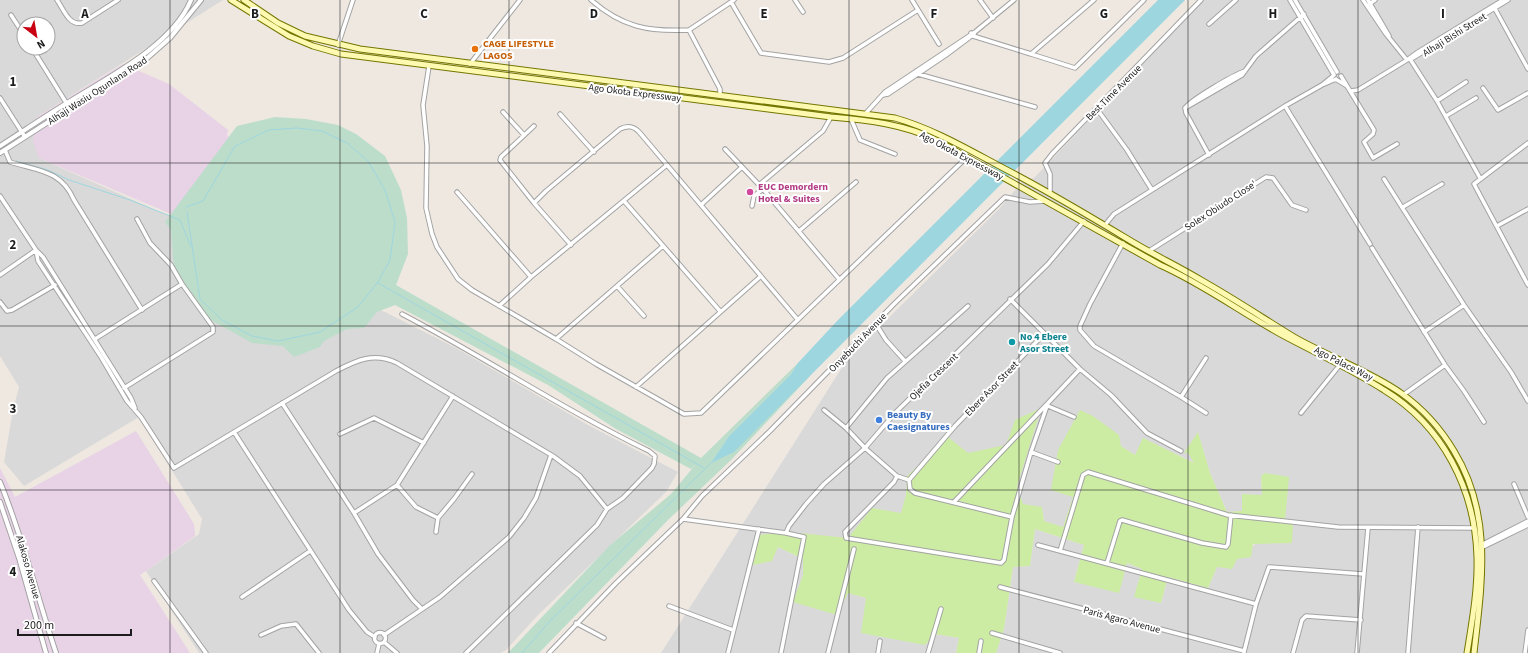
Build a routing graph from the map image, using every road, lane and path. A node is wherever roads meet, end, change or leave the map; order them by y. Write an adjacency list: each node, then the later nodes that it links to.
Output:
1 (58, 0): 2 (street)
2 (118, 0)
3 (191, 0): 57 (street, Alhaji Wasiu Ogunlana Road)
4 (201, 0): 70 (street, Alhaji Wasiu Ogunlana Road)
5 (232, 0): 44 (main road, Ago Okota Expressway)
6 (244, 0): 37 (main road, Ago Okota Expressway)
7 (353, 0): 37 (street)
8 (520, 0): 43 (street)
9 (591, 0): 34 (street)
10 (795, 0): 28 (street)
11 (912, 0): 27 (street)
12 (980, 0): 31 (street)
13 (1014, 0): 31 (street)
14 (1094, 0): 38 (street)
15 (1144, 0): 38 (street)
16 (1201, 0): 60 (street, Best Time Avenue)
17 (1236, 0): 33 (street)
18 (1290, 0): 30 (street)
19 (1295, 0): 30 (street)
20 (1364, 0): 25 (street)
21 (1375, 0): 25 (street)
22 (1503, 0): 26 (street, Alhaji Bishi Street)
23 (1508, 0): 26 (street, Alhaji Bishi Street)
24 (732, 1): 27 (street); 34 (street)
25 (1368, 3): 42 (street)
26 (1493, 7): 41 (street); 42 (street, Alhaji Bishi Street)
27 (918, 10): 36 (street)
28 (803, 12)
29 (11, 15): 32 (street)
30 (1302, 16): 47 (street); 81 (street)
31 (993, 18): 35 (street)
32 (16, 23)
33 (1209, 24)
34 (689, 30): 53 (street)
35 (972, 34): 38 (street); 46 (street)
36 (940, 44)
37 (338, 45): 43 (main road, Ago Okota Expressway)
38 (1031, 54)
39 (37, 56): 57 (street)
40 (1528, 56): 41 (street)
41 (1523, 58): 45 (street)
42 (1409, 60): 51 (street, Alhaji Bishi Street); 56 (street)
43 (470, 64): 53 (main road, Ago Okota Expressway)
44 (429, 66): 65 (main road, Ago Okota Expressway); 131 (street)
45 (1528, 69)
46 (917, 73): 59 (street); 62 (street)
47 (1335, 76): 49 (street); 49 (street); 58 (street)
48 (1466, 82): 56 (street)
49 (1347, 86): 51 (street)
50 (1483, 88): 52 (street)
51 (1351, 91): 73 (street)
52 (1528, 93)
53 (720, 95): 62 (main road, Ago Okota Expressway)
54 (0, 98): 68 (street)
55 (1476, 98): 64 (street)
56 (1438, 101): 64 (street)
57 (66, 104): 68 (street, Alhaji Wasiu Ogunlana Road)
58 (1285, 106): 81 (street); 111 (street)
59 (1035, 107)
60 (1097, 108): 92 (street); 94 (street, Best Time Avenue)
61 (503, 112): 69 (street)
62 (866, 113): 72 (main road, Ago Okota Expressway)
63 (560, 114): 78 (street)
64 (1446, 116): 85 (street)
65 (831, 117): 66 (main road, Ago Okota Expressway); 89 (street)
66 (851, 119): 77 (main road, Ago Okota Expressway); 80 (street)
67 (534, 126): 69 (street)
68 (22, 132): 70 (street); 74 (street, Alhaji Wasiu Ogunlana Road)
69 (524, 135): 99 (street)
70 (25, 137): 76 (street, Alhaji Wasiu Ogunlana Road)
71 (1528, 143): 85 (street)
72 (959, 144): 77 (main road); 90 (main road, Ago Okota Expressway)
73 (1397, 144)
74 (0, 146)
75 (725, 149): 84 (street)
76 (4, 150): 79 (street, Alhaji Wasiu Ogunlana Road); 133 (street)
77 (956, 151): 82 (main road, Ago Okota Expressway)
78 (594, 152): 83 (street); 99 (street)
79 (0, 153)
80 (894, 154)
81 (1209, 155): 92 (street)
82 (967, 157): 95 (main road, Ago Okota Expressway); 122 (street)
83 (667, 165): 97 (street); 100 (street)
84 (742, 167): 89 (street); 100 (street)
85 (1480, 178): 108 (street)
86 (1384, 179): 102 (street)
87 (856, 182): 109 (street)
88 (1442, 184): 102 (street)
89 (759, 185): 91 (street)
90 (1041, 187): 94 (main road, Ago Palace Way)
91 (763, 189): 101 (street); 109 (street)
92 (1152, 190): 107 (street)
93 (457, 192): 120 (street)
94 (1050, 192): 107 (main road, Ago Palace Way)
95 (1036, 195): 98 (main road, Ago Palace Way)
96 (0, 196): 115 (street)
97 (624, 201): 112 (street); 113 (street)
98 (1046, 201): 106 (main road, Ago Palace Way); 138 (street, Onyebuchi Avenue)
99 (534, 203): 112 (street)
100 (702, 204): 119 (street)
101 (752, 206)
102 (1402, 207): 130 (street)
103 (1528, 209): 108 (street)
104 (1306, 210): 116 (street, Solex Obiudo Close')
105 (137, 219): 124 (street)
106 (1084, 221): 110 (main road, Ago Palace Way); 128 (street, Ojefia Crescent)
107 (1106, 225): 116 (main road, Ago Palace Way)
108 (1497, 226): 121 (street)
109 (799, 231): 122 (street)
110 (1123, 242): 147 (main road, Ago Palace Way); 154 (street)
111 (1370, 244)
112 (571, 245): 120 (street)
113 (663, 246): 127 (street); 134 (street)
114 (1372, 248): 139 (street)
115 (36, 250): 117 (street); 123 (street); 125 (street)
116 (1149, 251): 152 (main road, Ago Palace Way)
117 (0, 275)
118 (1528, 275): 121 (street)
119 (761, 276): 134 (street); 137 (street)
120 (531, 277): 131 (street)
121 (1523, 277): 126 (street)
122 (839, 279): 137 (street)
123 (59, 282): 125 (street); 141 (street)
124 (182, 284): 133 (street); 149 (street)
125 (54, 285): 129 (street); 143 (street)
126 (1528, 285)
127 (617, 286): 136 (street); 142 (street)
128 (1010, 300): 140 (street); 168 (street, Ojefia Crescent)
129 (0, 302)
130 (1464, 305): 139 (street); 155 (street)
131 (499, 306): 142 (street)
132 (968, 306): 145 (street)
133 (142, 310): 141 (street)
134 (720, 311): 150 (street)
135 (402, 314): 181 (street)
136 (644, 316)
137 (798, 320): 150 (street)
138 (876, 324): 145 (street); 187 (street, Onyebuchi Avenue)
139 (1424, 332): 146 (street)
140 (1044, 334): 148 (street); 175 (street, Ebere Asor Street)
141 (96, 339): 143 (street); 149 (street)
142 (556, 339): 150 (street)
143 (91, 342): 151 (street)
144 (1206, 358): 154 (street)
145 (905, 361): 164 (street)
146 (1444, 365): 152 (street); 163 (street)
147 (1339, 366): 161 (street); 192 (main road, Ago Palace Way)
148 (1080, 369): 157 (street); 169 (street)
149 (125, 387): 151 (street); 158 (street)
150 (636, 387)
151 (120, 390): 158 (street)
152 (1403, 395): 197 (main road, Ago Palace Way)
153 (453, 396): 156 (street); 167 (street); 171 (street)
154 (1181, 397): 160 (street)
155 (1528, 401)
156 (282, 403): 165 (street); 182 (street)
157 (1048, 405): 162 (street); 170 (street); 180 (street)
158 (135, 408): 165 (street)
159 (824, 410): 164 (street)
160 (1206, 412)
161 (1301, 413)
162 (1074, 417)
163 (1484, 422)
164 (846, 428): 168 (street)
165 (234, 432): 199 (street)
166 (340, 434): 167 (street)
167 (424, 443): 178 (street)
168 (865, 448): 174 (street); 194 (street, Ojefia Crescent)
169 (1181, 451)
170 (1031, 452): 172 (street); 184 (street)
171 (551, 455): 181 (street); 211 (street)
172 (1058, 462)
173 (472, 474): 186 (street)
174 (897, 476): 175 (street); 184 (street)
175 (909, 480): 180 (street)
176 (0, 482): 206 (street, Alakoso Avenue)
177 (1514, 484): 185 (street)
178 (397, 485): 182 (street); 186 (street)
179 (0, 502): 208 (street, Alakoso Avenue)
180 (954, 502): 184 (street)
181 (607, 509): 232 (street)
182 (354, 513): 211 (street)
183 (1231, 515): 191 (street); 200 (street); 201 (street)
184 (1012, 517)
185 (1528, 517)
186 (438, 518): 195 (street)
187 (683, 519): 193 (street); 213 (street, Onyebuchi Avenue)
188 (1528, 521): 197 (street)
189 (1528, 525): 197 (street)
190 (1418, 527): 191 (street); 192 (street); 243 (street)
191 (1368, 528): 202 (street)
192 (1474, 528): 244 (main road, Ago Palace Way)
193 (759, 529): 194 (street); 214 (street)
194 (787, 531): 235 (street)
195 (436, 532)
196 (1038, 545): 200 (street)
197 (1483, 546): 245 (main road, Ago Palace Way)
198 (854, 549): 236 (street)
199 (310, 551): 205 (street); 219 (street)
200 (1060, 551): 201 (street)
201 (1107, 563): 207 (street)
202 (1363, 574): 207 (street); 212 (street)
203 (154, 581): 228 (street)
204 (1000, 587): 225 (street, Paris Agaro Avenue)
205 (242, 597)
206 (39, 602): 208 (street); 227 (street, Alakoso Avenue)
207 (1256, 604): 225 (street)
208 (32, 605): 226 (street, Alakoso Avenue)
209 (669, 606): 214 (street)
210 (941, 608): 238 (street)
211 (422, 609): 218 (street)
212 (1361, 620): 241 (street); 242 (street)
213 (576, 624): 220 (street); 233 (street, Onyebuchi Avenue)
214 (733, 630): 234 (street)
215 (1528, 630): 246 (street)
216 (992, 633): 240 (street)
217 (261, 635): 229 (street)
218 (384, 635): 219 (street); 222 (street)
219 (375, 637): 224 (street)
220 (604, 638)
221 (880, 641): 237 (street)
222 (384, 642): 224 (street); 231 (street)
223 (981, 642): 239 (street)
224 (379, 644): 230 (street)
225 (1244, 652)
226 (46, 653)
227 (56, 653)
228 (206, 653)
229 (319, 653)
230 (377, 653)
231 (398, 653)
232 (466, 653)
233 (549, 653)
234 (728, 653)
235 (781, 653)
236 (828, 653)
237 (878, 653)
238 (928, 653)
239 (979, 653)
240 (1060, 653)
241 (1293, 653)
242 (1356, 653)
243 (1408, 653)
244 (1467, 653)
245 (1474, 653)
246 (1525, 653)

